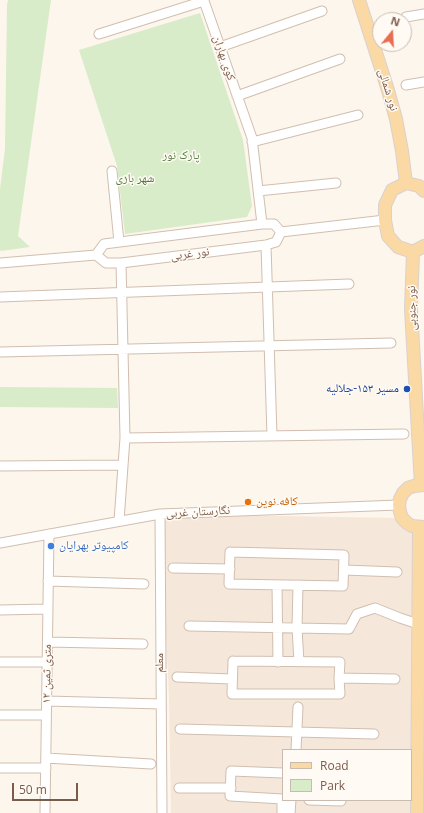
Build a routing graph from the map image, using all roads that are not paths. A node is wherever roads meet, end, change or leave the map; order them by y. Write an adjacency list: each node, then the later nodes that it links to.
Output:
1 (359, 0): 16 (main road, نور شمالی)
2 (205, 1): 6 (street, کوی بهاران); 7 (street, کوی بهاران)
3 (322, 11): 7 (street)
4 (424, 14): 5 (street)
5 (412, 16)
6 (99, 34)
7 (220, 47): 11 (street, کوی بهاران)
8 (340, 59): 11 (street)
9 (424, 82): 10 (street)
10 (406, 84)
11 (237, 96): 13 (street, کوی بهاران)
12 (358, 115): 13 (street)
13 (252, 142): 17 (street, کوی بهاران)
14 (112, 171): 22 (street)
15 (336, 183): 17 (street)
16 (406, 183): 18 (main road); 19 (main road)
17 (258, 191): 20 (street, کوی بهاران)
18 (424, 192)
19 (385, 220): 21 (street); 25 (main road)
20 (262, 224): 21 (street, نور غربی); 22 (street, نور غربی)
21 (280, 232): 23 (street)
22 (119, 242): 26 (street, نور غربی)
23 (266, 245): 27 (street, نور غربی); 30 (street)
24 (424, 246): 25 (main road)
25 (412, 252): 42 (main road, نور جنوبی)
26 (96, 255): 27 (street, نور غربی); 28 (street, نور غربی)
27 (121, 262): 31 (street)
28 (0, 263)
29 (350, 284): 30 (street)
30 (268, 287): 31 (street); 34 (street)
31 (122, 293): 32 (street); 35 (street)
32 (0, 297)
33 (391, 343): 34 (street)
34 (269, 346): 35 (street); 38 (street)
35 (123, 350): 36 (street); 39 (street)
36 (0, 352)
37 (404, 434): 38 (street)
38 (272, 436): 39 (street)
39 (125, 438): 40 (street)
40 (123, 465): 41 (street); 45 (street)
41 (0, 466)
42 (422, 485): 43 (main road)
43 (399, 505): 44 (street, نگارستان غربی); 46 (main road)
44 (160, 514): 45 (street, نگارستان غربی); 76 (street, معلم)
45 (119, 521): 47 (street, نگارستان غربی)
46 (422, 527): 51 (main road)
47 (49, 534): 48 (street, نگارستان غربی); 54 (street, ۱۲ متری ثمین)
48 (0, 543)
49 (173, 568): 50 (street)
50 (230, 569): 52 (street); 56 (street)
51 (421, 569): 58 (main road)
52 (344, 570): 53 (street); 57 (street)
53 (397, 572)
54 (48, 581): 55 (street); 59 (street, ۱۲ متری ثمین)
55 (144, 584)
56 (277, 585): 57 (street); 63 (street)
57 (298, 585): 64 (street)
58 (421, 586): 61 (main road)
59 (48, 609): 60 (street); 65 (street, ۱۲ متری ثمین)
60 (0, 610)
61 (418, 624): 64 (street); 94 (main road)
62 (189, 626): 63 (street)
63 (278, 627): 64 (street); 69 (street)
64 (297, 628): 70 (street)
65 (48, 642): 66 (street); 68 (street, ۱۲ متری ثمین)
66 (143, 644)
67 (0, 662): 68 (street)
68 (47, 662): 75 (street, ۱۲ متری ثمین)
69 (278, 662): 70 (street); 73 (street)
70 (298, 662): 72 (street)
71 (177, 677): 73 (street)
72 (339, 678): 73 (street); 74 (street)
73 (232, 679)
74 (395, 679)
75 (47, 701): 76 (street); 79 (street, ۱۲ متری ثمین)
76 (160, 704): 96 (street, معلم)
77 (298, 707): 81 (street)
78 (0, 715): 79 (street)
79 (46, 715): 84 (street, ۱۲ متری ثمین)
80 (180, 729): 81 (street)
81 (297, 733): 82 (street); 83 (street)
82 (374, 734)
83 (296, 749)
84 (46, 758): 85 (street); 87 (street, ۱۲ متری ثمین)
85 (151, 764)
86 (0, 768): 87 (street)
87 (46, 768): 95 (street, ۱۲ متری ثمین)
88 (282, 773): 90 (street)
89 (179, 788): 90 (street)
90 (231, 788): 91 (street)
91 (282, 799)
92 (285, 801): 97 (street)
93 (286, 801): 98 (street)
94 (419, 807)
95 (45, 813)
96 (162, 813)
97 (282, 813)
98 (290, 813)

